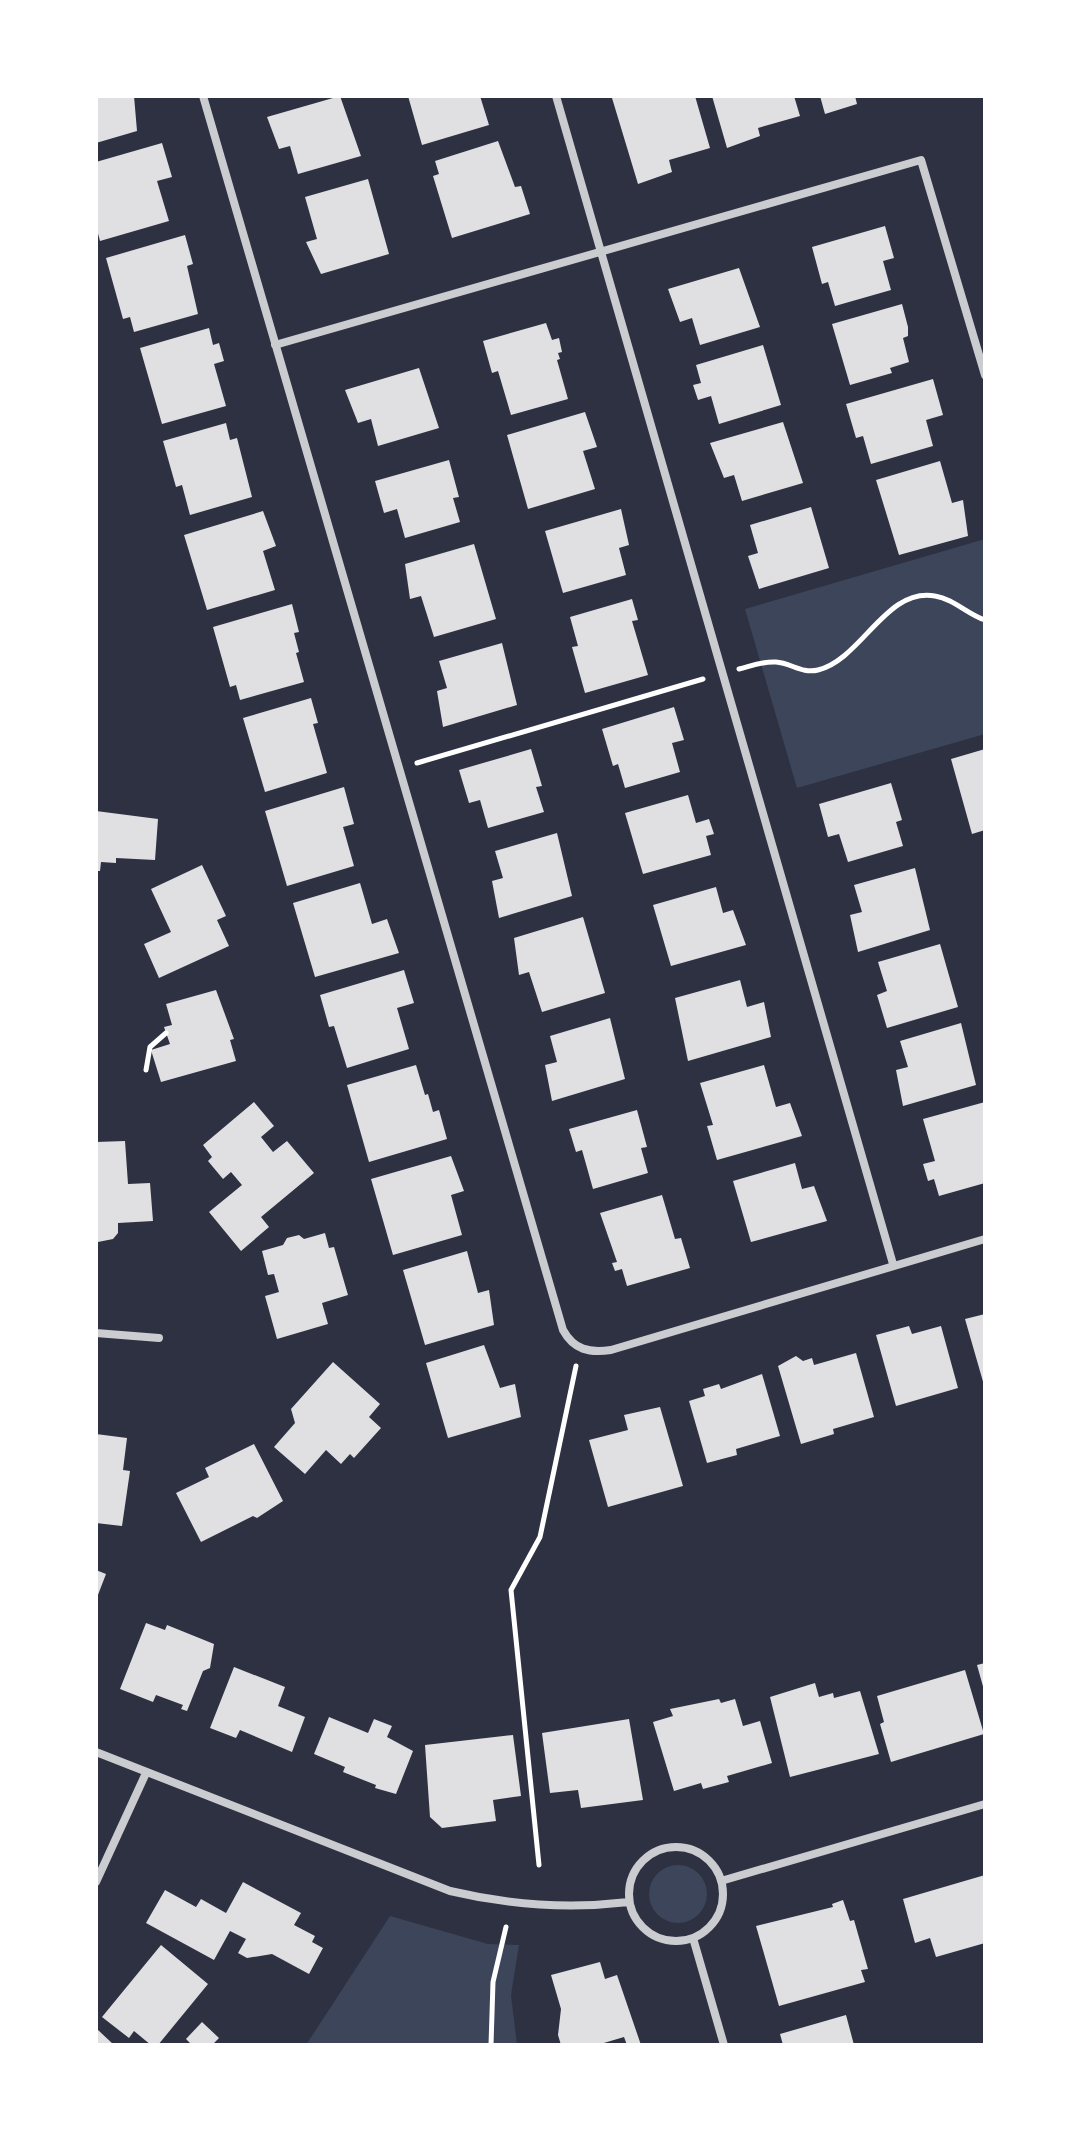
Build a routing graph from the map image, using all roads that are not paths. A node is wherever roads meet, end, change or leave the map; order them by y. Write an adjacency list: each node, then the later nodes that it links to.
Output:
1 (203, 96): 4 (street)
2 (556, 96): 3 (street)
3 (601, 251): 4 (street); 5 (street); 7 (street)
4 (275, 345): 7 (street)
5 (985, 375)
6 (985, 1239): 7 (street)
7 (893, 1264)
8 (96, 1333): 9 (street)
9 (159, 1338)
10 (96, 1752): 11 (street)
11 (146, 1773): 14 (street); 15 (street)
12 (985, 1804): 13 (street)
13 (721, 1881): 15 (street); 16 (street)
14 (96, 1882)
15 (629, 1902): 16 (street)
16 (693, 1938): 17 (street)
17 (724, 2045)

